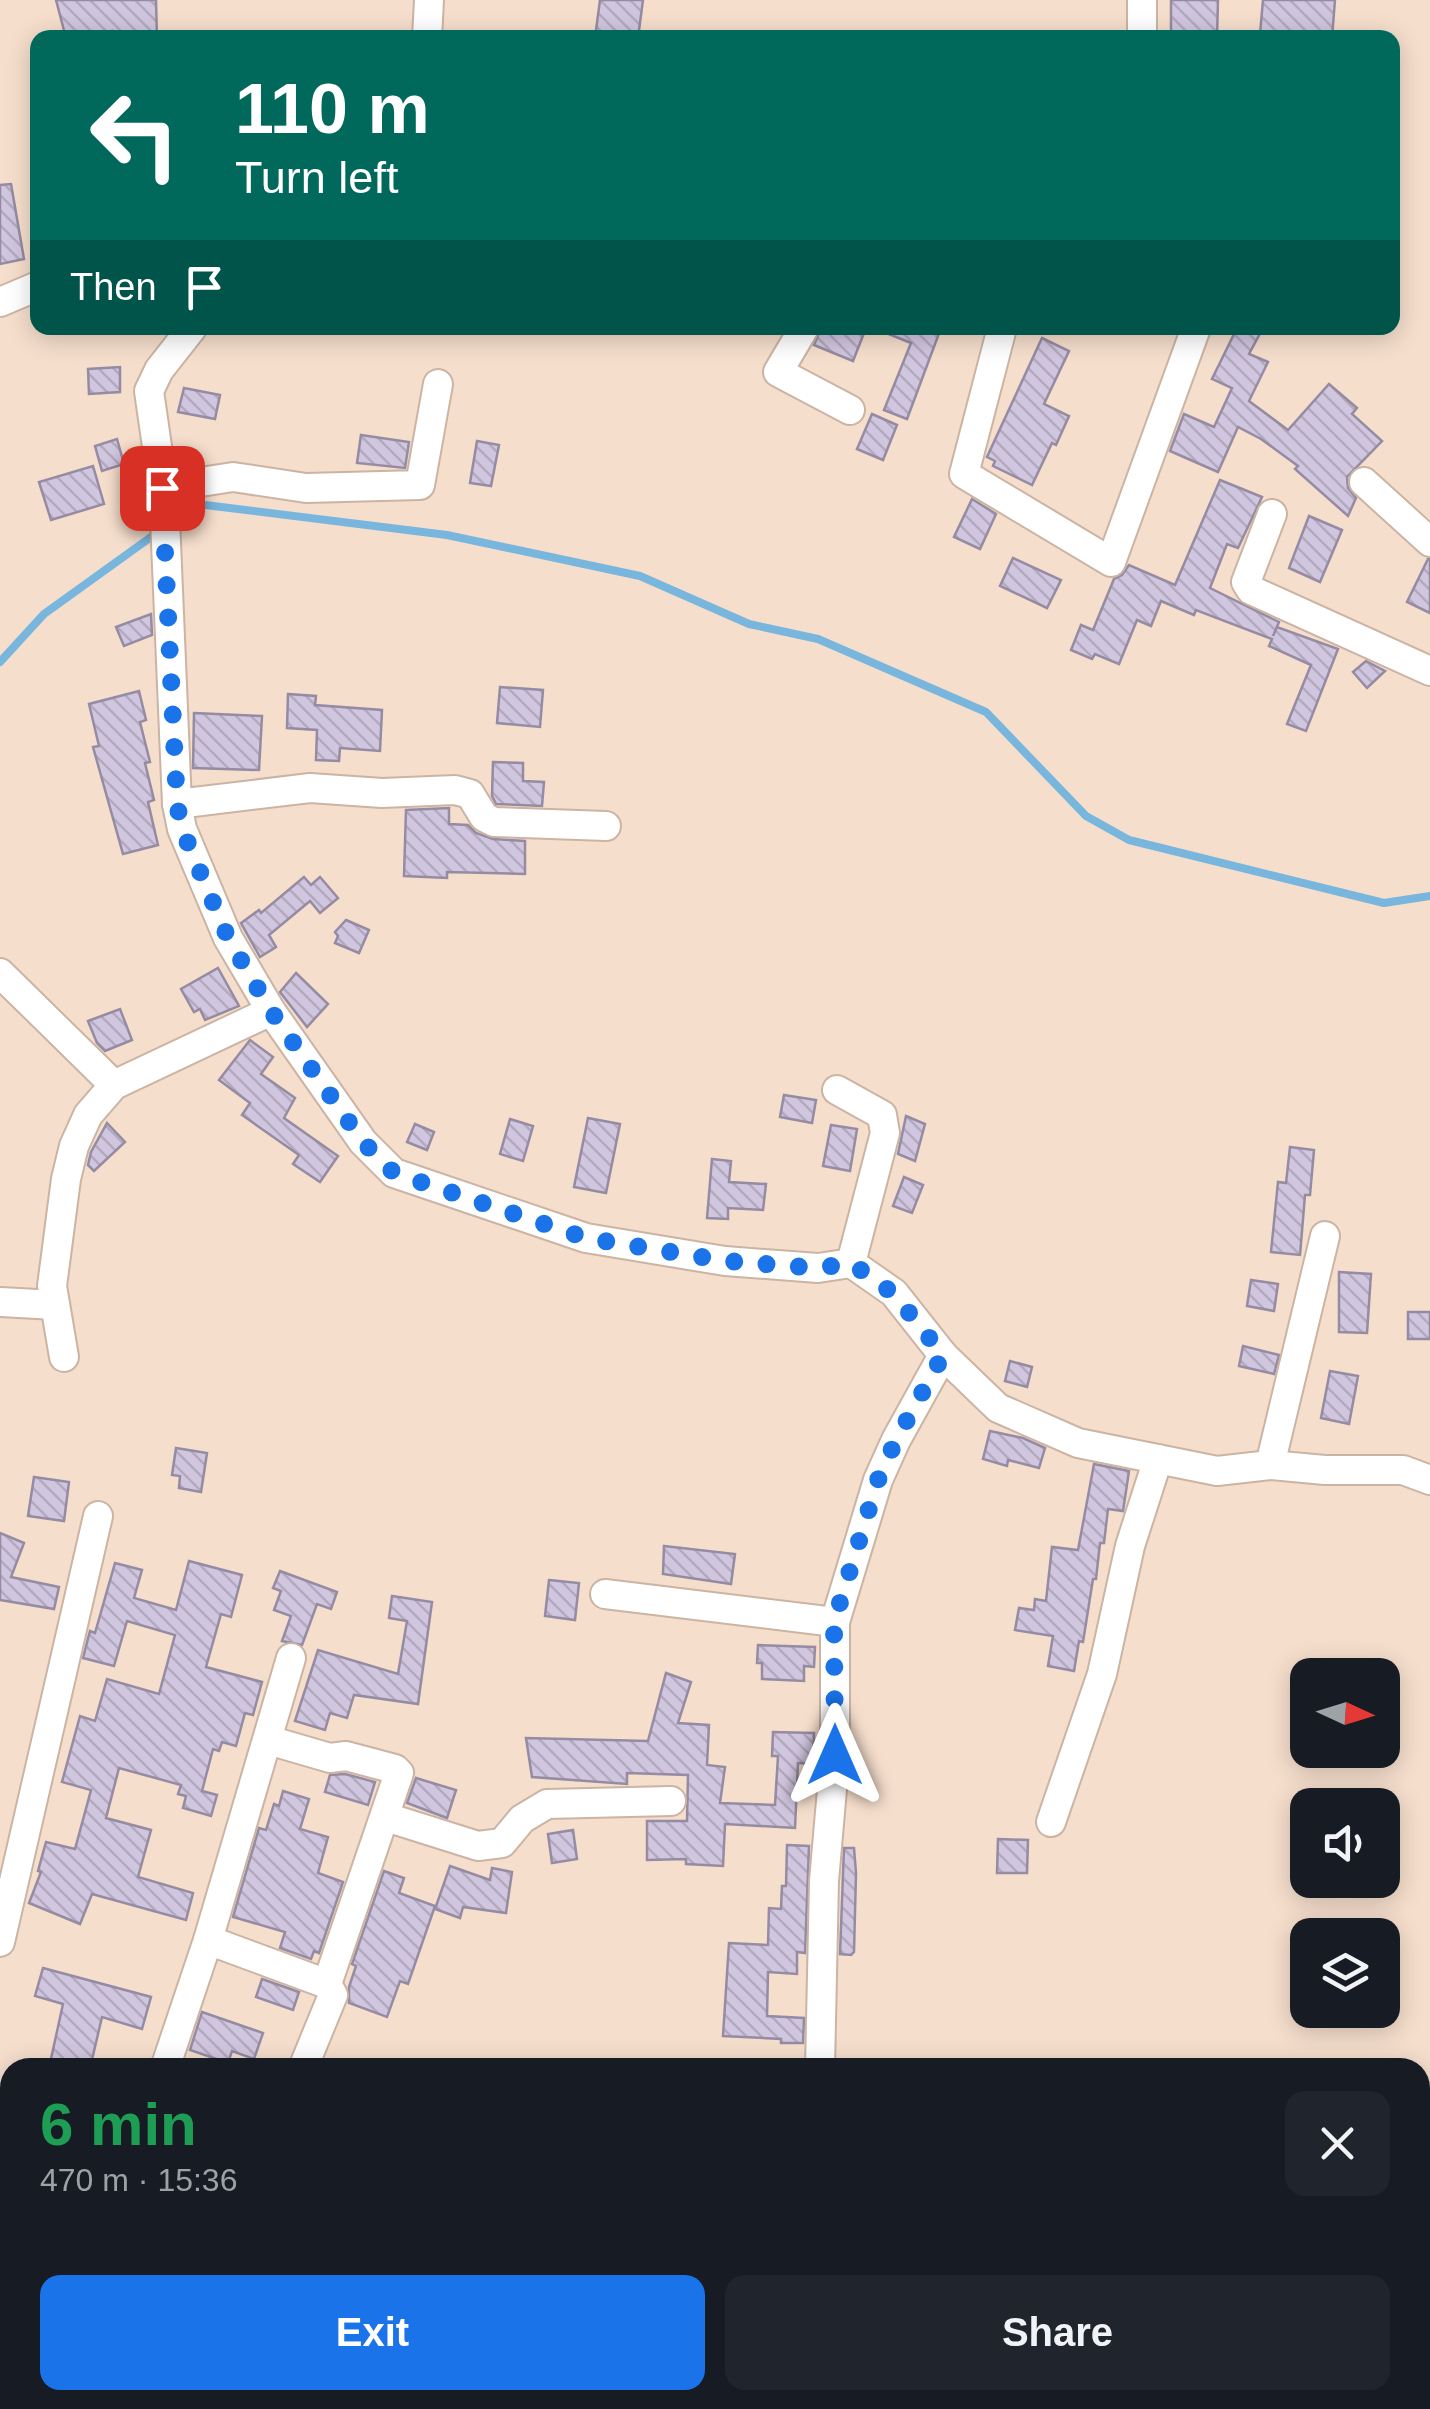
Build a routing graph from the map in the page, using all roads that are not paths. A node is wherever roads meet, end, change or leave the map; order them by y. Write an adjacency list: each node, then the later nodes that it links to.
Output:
1 (429, 0): 3 (street)
2 (1142, 0): 4 (street)
3 (427, 30)
4 (1142, 30)
5 (30, 289): 6 (street)
6 (0, 302)
7 (186, 335): 14 (street)
8 (800, 335): 12 (street)
9 (1000, 335): 10 (street)
10 (1193, 335)
11 (438, 384): 14 (street)
12 (850, 410)
13 (1364, 482): 16 (street)
14 (163, 492): 18 (street)
15 (1272, 514): 17 (street)
16 (1430, 542)
17 (1430, 671)
18 (177, 804): 19 (street); 21 (street)
19 (606, 826)
20 (0, 972): 22 (street)
21 (271, 1011): 22 (street); 25 (street)
22 (114, 1085): 27 (street)
23 (837, 1090): 25 (street)
24 (1325, 1236): 31 (street)
25 (851, 1263): 28 (street)
26 (0, 1302): 27 (street)
27 (55, 1305): 29 (street)
28 (943, 1355): 30 (street); 35 (street)
29 (64, 1356)
30 (1158, 1459): 31 (street); 40 (street)
31 (1270, 1465): 32 (street)
32 (1430, 1480)
33 (98, 1516): 42 (street)
34 (605, 1594): 35 (street)
35 (834, 1622): 46 (street)
36 (291, 1658): 37 (street)
37 (268, 1740): 39 (street); 41 (street)
38 (671, 1801): 39 (street)
39 (386, 1817): 43 (street)
40 (1050, 1822)
41 (208, 1940): 43 (street); 44 (street)
42 (0, 1942)
43 (327, 1984): 45 (street)
44 (168, 2058)
45 (307, 2058)
46 (820, 2058)

